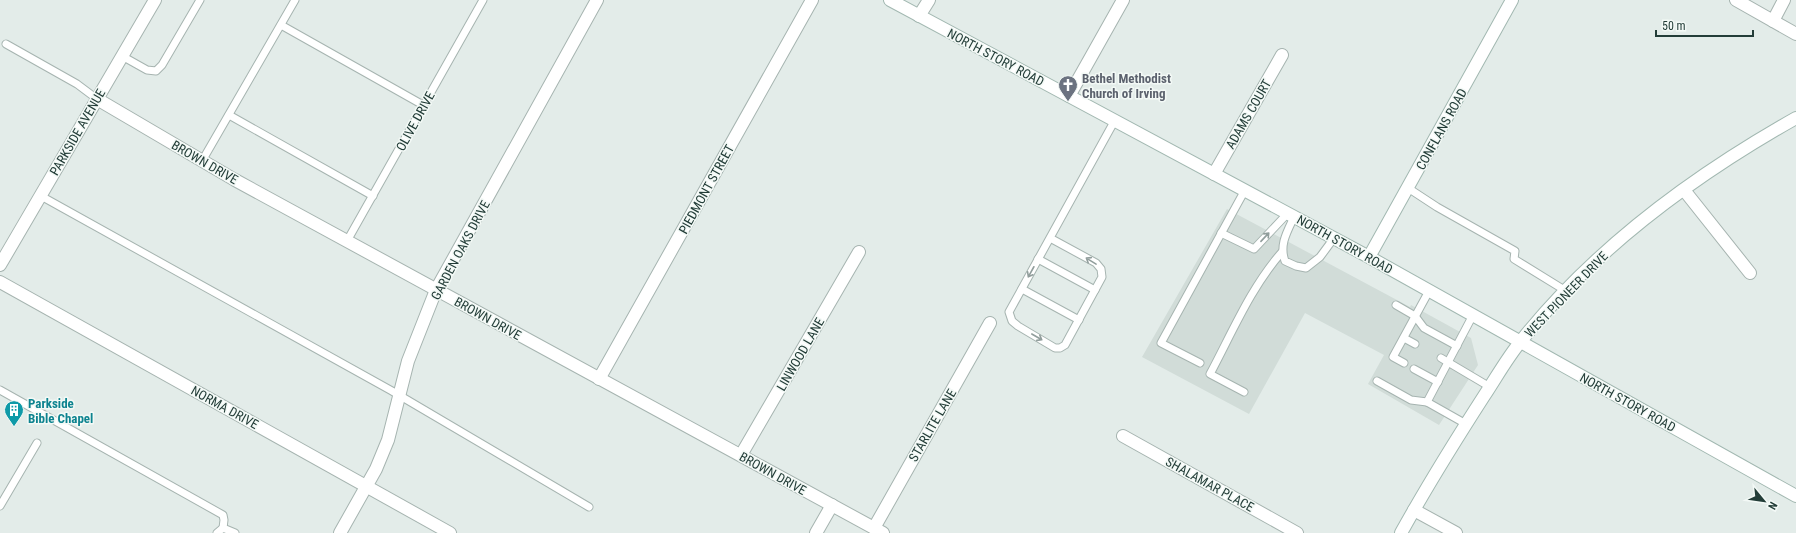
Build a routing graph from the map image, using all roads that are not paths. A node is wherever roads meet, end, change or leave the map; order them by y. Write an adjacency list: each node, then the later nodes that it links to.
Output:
1 (155, 0): 19 (street, PARKSIDE AVENUE)
2 (200, 0): 19 (lane)
3 (295, 0): 15 (lane)
4 (482, 0): 22 (lane, OLIVE DRIVE)
5 (597, 0): 46 (street, GARDEN OAKS DRIVE)
6 (812, 0): 64 (street, PIEDMONT STREET)
7 (890, 0): 13 (street, NORTH STORY ROAD)
8 (929, 0): 13 (street)
9 (1123, 0): 20 (street)
10 (1512, 0): 28 (street, CONFLANS ROAD)
11 (1736, 0): 14 (street)
12 (1784, 0): 14 (street)
13 (919, 16): 20 (street, NORTH STORY ROAD)
14 (1773, 21): 16 (street)
15 (280, 25): 22 (lane); 23 (lane)
16 (1796, 34)
17 (6, 44): 21 (lane)
18 (1282, 55): 27 (street, ADAMS COURT)
19 (122, 56): 21 (street, PARKSIDE AVENUE)
20 (1069, 96): 25 (street, NORTH STORY ROAD)
21 (97, 99): 26 (street, BROWN DRIVE); 31 (street, PARKSIDE AVENUE)
22 (423, 105): 32 (lane, OLIVE DRIVE)
23 (229, 115): 26 (lane); 32 (lane)
24 (1796, 118): 30 (street, WEST PIONEER DRIVE)
25 (1115, 120): 27 (street, NORTH STORY ROAD); 35 (lane)
26 (202, 161): 37 (street, BROWN DRIVE)
27 (1214, 174): 29 (street, NORTH STORY ROAD)
28 (1408, 188): 40 (street, CONFLANS ROAD); 49 (lane)
29 (1244, 190): 33 (street, NORTH STORY ROAD); 34 (lane)
30 (1684, 190): 43 (street); 49 (street, WEST PIONEER DRIVE)
31 (41, 196): 42 (street, PARKSIDE AVENUE); 70 (lane)
32 (373, 196): 37 (lane, OLIVE DRIVE)
33 (1291, 215): 34 (lane, one-way to 33); 36 (street, NORTH STORY ROAD); 39 (lane)
34 (1221, 233): 61 (lane)
35 (1050, 238): 41 (lane); 47 (lane, one-way to 35)
36 (1334, 238): 39 (lane); 40 (street, NORTH STORY ROAD)
37 (347, 241): 46 (street, BROWN DRIVE)
38 (859, 252): 75 (street, LINWOOD LANE)
39 (1282, 252): 69 (lane)
40 (1369, 257): 48 (street, NORTH STORY ROAD)
41 (1038, 259): 45 (lane, one-way to 45); 47 (lane)
42 (0, 265)
43 (1750, 273)
44 (0, 282): 76 (street, NORMA DRIVE)
45 (1022, 289): 53 (lane); 53 (lane, one-way to 53)
46 (436, 290): 64 (street, BROWN DRIVE); 70 (street, GARDEN OAKS DRIVE)
47 (1095, 290): 53 (lane)
48 (1429, 291): 51 (lane); 52 (street, NORTH STORY ROAD)
49 (1566, 291): 56 (street, WEST PIONEER DRIVE)
50 (1396, 305): 51 (lane)
51 (1415, 316): 55 (lane); 58 (lane)
52 (1473, 316): 56 (street, NORTH STORY ROAD); 58 (lane)
53 (1079, 320)
54 (990, 323): 83 (street, STARLITE LANE)
55 (1404, 338): 57 (lane); 62 (lane)
56 (1520, 342): 67 (street, WEST PIONEER DRIVE); 77 (street, NORTH STORY ROAD)
57 (1415, 344)
58 (1457, 346): 60 (lane)
59 (1441, 358): 60 (lane)
60 (1448, 362): 66 (lane); 67 (lane)
61 (1200, 363)
62 (1404, 363)
63 (1414, 369): 66 (lane)
64 (599, 379): 75 (street, BROWN DRIVE)
65 (1377, 381): 71 (lane)
66 (1438, 382): 71 (lane)
67 (1490, 388): 72 (street, WEST PIONEER DRIVE)
68 (0, 390): 82 (lane)
69 (1244, 392)
70 (400, 396): 76 (street, GARDEN OAKS DRIVE); 80 (lane)
71 (1427, 402): 72 (lane)
72 (1466, 424): 81 (street, WEST PIONEER DRIVE)
73 (1123, 436): 88 (street, SHALAMAR PLACE)
74 (37, 443): 79 (lane)
75 (742, 455): 78 (street, BROWN DRIVE)
76 (366, 486): 85 (street, GARDEN OAKS DRIVE); 86 (street, NORMA DRIVE)
77 (1796, 496)
78 (832, 505): 83 (street, BROWN DRIVE); 87 (street)
79 (0, 506)
80 (589, 507)
81 (1414, 510): 89 (street, WEST PIONEER DRIVE); 90 (street)
82 (220, 531): 84 (lane)
83 (878, 531)
84 (235, 533)
85 (340, 533)
86 (450, 533)
87 (816, 533)
88 (1297, 533)
89 (1401, 533)
90 (1456, 533)

